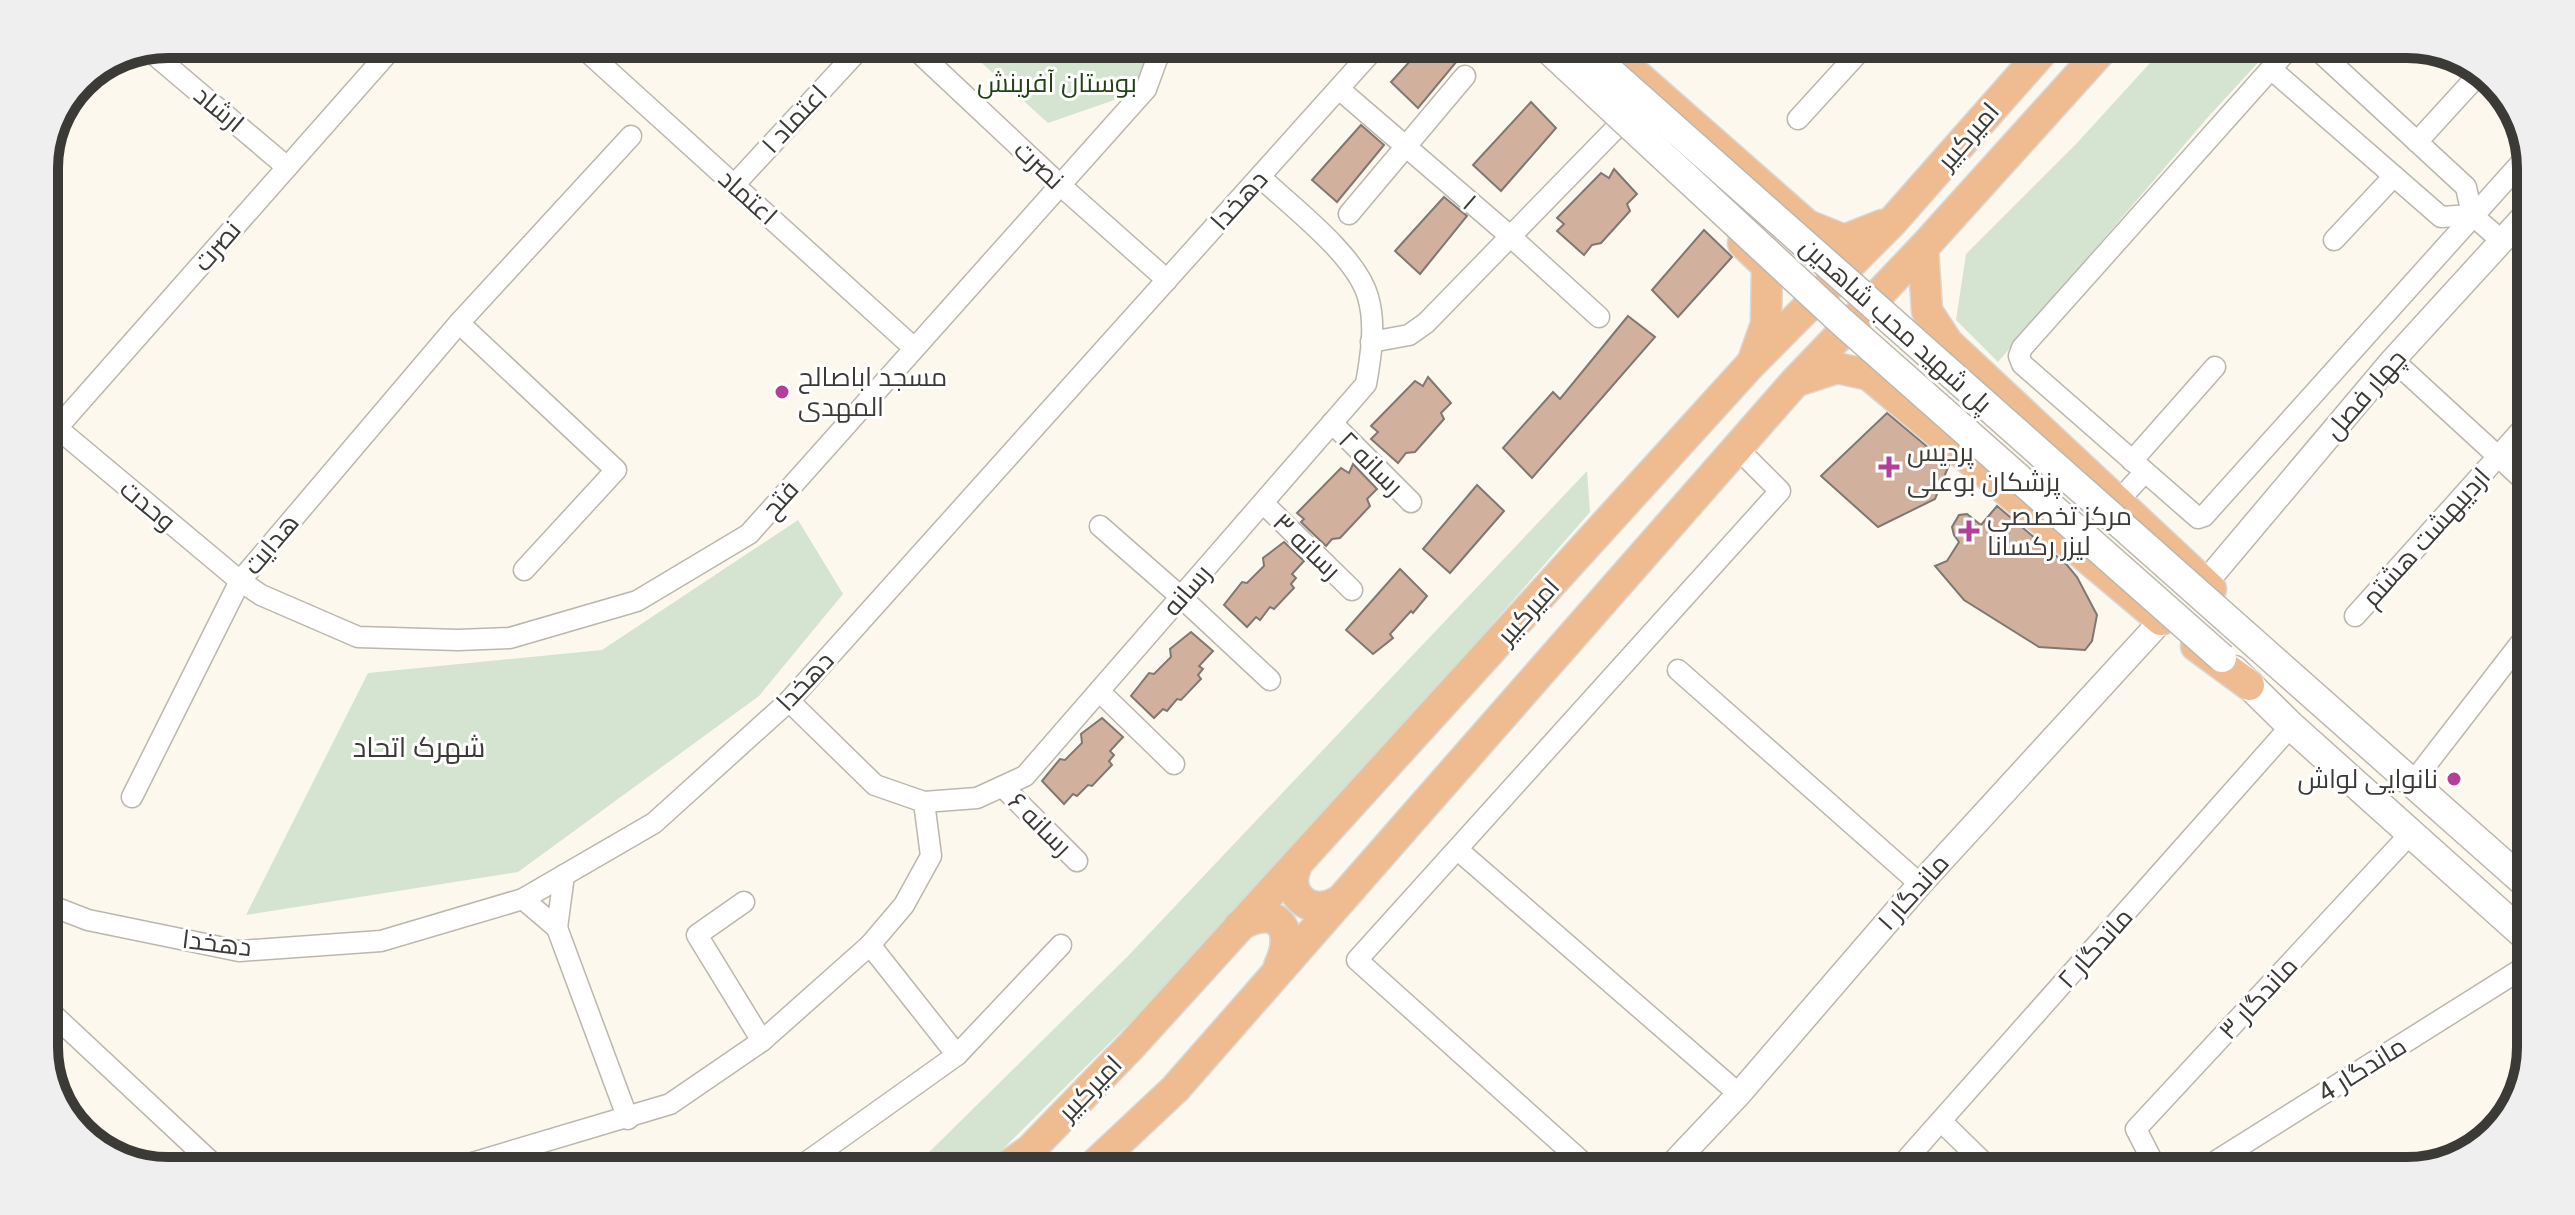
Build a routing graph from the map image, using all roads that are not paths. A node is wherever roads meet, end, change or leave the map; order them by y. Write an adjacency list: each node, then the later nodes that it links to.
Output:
1 (383, 58): 26 (street, نصرت)
2 (594, 58): 30 (street, اعتماد)
3 (851, 58): 30 (street, اعتماد ۱)
4 (925, 58): 31 (street, نصرت)
5 (1157, 58): 31 (street, فتح)
6 (1366, 58): 20 (street, دهخدا)
7 (1540, 58): 22 (main road)
8 (1558, 58): 76 (main road, پل شهید محب شاهدین, bridge)
9 (1595, 58): 73 (main road, پل شهید محب شاهدین, bridge)
10 (1617, 58): 36 (main road)
11 (1854, 58): 21 (street)
12 (2037, 58): 34 (main road, امیرکبیر)
13 (2095, 58): 40 (main road, امیرکبیر)
14 (2281, 58): 17 (street)
15 (2326, 58): 24 (street)
16 (159, 59): 26 (street, ارشاد)
17 (2271, 69): 28 (street); 59 (street)
18 (1465, 76): 25 (street)
19 (2473, 80): 24 (street)
20 (1339, 89): 25 (street, ۱); 29 (street, دهخدا)
21 (1798, 119)
22 (1617, 127): 37 (street); 41 (main road)
23 (631, 136): 44 (street, هدایت)
24 (2417, 142): 33 (street)
25 (1405, 146): 32 (street); 37 (street, ۱)
26 (287, 167): 54 (street, نصرت)
27 (2517, 167): 33 (street)
28 (2394, 176): 33 (street); 38 (street)
29 (1260, 177): 42 (street, دهخدا); 45 (street, رسانه)
30 (734, 185): 47 (street, اعتماد)
31 (1060, 185): 42 (street, نصرت); 47 (street, فتح)
32 (1349, 214)
33 (2472, 215): 39 (street); 59 (street)
34 (1892, 222): 36 (main road); 49 (main road, امیرکبیر)
35 (2517, 224): 39 (street, چهار فصل)
36 (1807, 225): 41 (main road)
37 (1510, 236): 43 (street, ۱); 45 (street)
38 (2334, 240)
39 (2502, 241): 48 (street, چهار فصل)
40 (1923, 248): 46 (main road); 51 (main road, امیرکبیر)
41 (1767, 266): 49 (main road)
42 (1167, 280): 78 (street, دهخدا)
43 (1599, 317)
44 (459, 323): 65 (street); 66 (street, هدایت)
45 (1371, 342): 53 (street, رسانه)
46 (1948, 343): 52 (main road); 61 (main road)
47 (914, 348): 66 (street, فتح)
48 (2393, 360): 58 (street); 67 (street, چهار فصل)
49 (1751, 364): 88 (main road, امیرکبیر)
50 (2215, 367): 59 (street)
51 (1795, 382): 52 (main road); 57 (main road, امیرکبیر)
52 (1897, 397): 71 (main road)
53 (1332, 423): 62 (street, رسانه ۲); 63 (street, رسانه)
54 (58, 427)
55 (58, 429): 66 (street, وحدت)
56 (2517, 435): 58 (street, اردیبهشت هشتم)
57 (1737, 448): 86 (street); 94 (main road, امیرکبیر)
58 (2498, 457): 60 (street); 70 (street, اردیبهشت هشتم)
59 (2138, 466): 61 (street)
60 (2517, 474)
61 (2119, 500): 67 (main road)
62 (1411, 502)
63 (1263, 503): 68 (street, رسانه ۳); 69 (street, رسانه)
64 (1100, 526): 69 (street)
65 (524, 570)
66 (240, 581): 83 (street, هدایت)
67 (2206, 582): 73 (main road)
68 (1352, 590)
69 (1181, 597): 75 (street); 77 (street, رسانه)
70 (2355, 616)
71 (2162, 620): 76 (main road); 91 (street, ماندگار ۱)
72 (2517, 648): 81 (street)
73 (2283, 668): 81 (main road, پل شهید محب شاهدین)
74 (1678, 670): 91 (street)
75 (1270, 680)
76 (2249, 685): 79 (main road, پل شهید محب شاهدین)
77 (1099, 691): 80 (street); 82 (street, رسانه)
78 (789, 701): 84 (street, رسانه); 89 (street, دهخدا)
79 (2291, 726): 85 (main road, پل شهید محب شاهدین); 108 (street, ماندگار ۲)
80 (1174, 764)
81 (2413, 782): 90 (main road, پل شهید محب شاهدین)
82 (1003, 787): 84 (street, رسانه); 87 (street, رسانه ۶)
83 (132, 797)
84 (924, 802): 99 (street)
85 (2411, 833): 98 (main road, پل شهید محب شاهدین); 118 (street, ماندگار ۳)
86 (1458, 850): 106 (street); 114 (street)
87 (1077, 861)
88 (1296, 867): 94 (main road); 96 (main road, امیرکبیر)
89 (564, 875): 92 (street, دهخدا); 97 (street)
90 (2517, 876)
91 (1920, 884): 106 (street, ماندگار ۱)
92 (523, 899): 95 (street, دهخدا); 97 (street)
93 (744, 902): 104 (street)
94 (1337, 902): 101 (main road, امیرکبیر)
95 (58, 908)
96 (1239, 926): 101 (main road); 112 (main road, امیرکبیر)
97 (557, 928): 107 (street)
98 (2517, 929)
99 (870, 945): 104 (street); 105 (street)
100 (1061, 945): 105 (street)
101 (1278, 968): 113 (main road, امیرکبیر)
102 (2517, 972): 119 (street, ماندگار 4)
103 (58, 1019): 109 (street)
104 (762, 1041): 107 (street)
105 (957, 1055): 111 (street)
106 (1739, 1094): 115 (street, ماندگار ۱)
107 (628, 1119): 110 (street)
108 (1941, 1121): 116 (street, ماندگار ۲); 117 (street)
109 (206, 1157)
110 (493, 1157)
111 (814, 1157)
112 (1020, 1157)
113 (1103, 1157)
114 (1577, 1157)
115 (1679, 1157)
116 (1909, 1157)
117 (1978, 1157)
118 (2150, 1157)
119 (2223, 1157)

